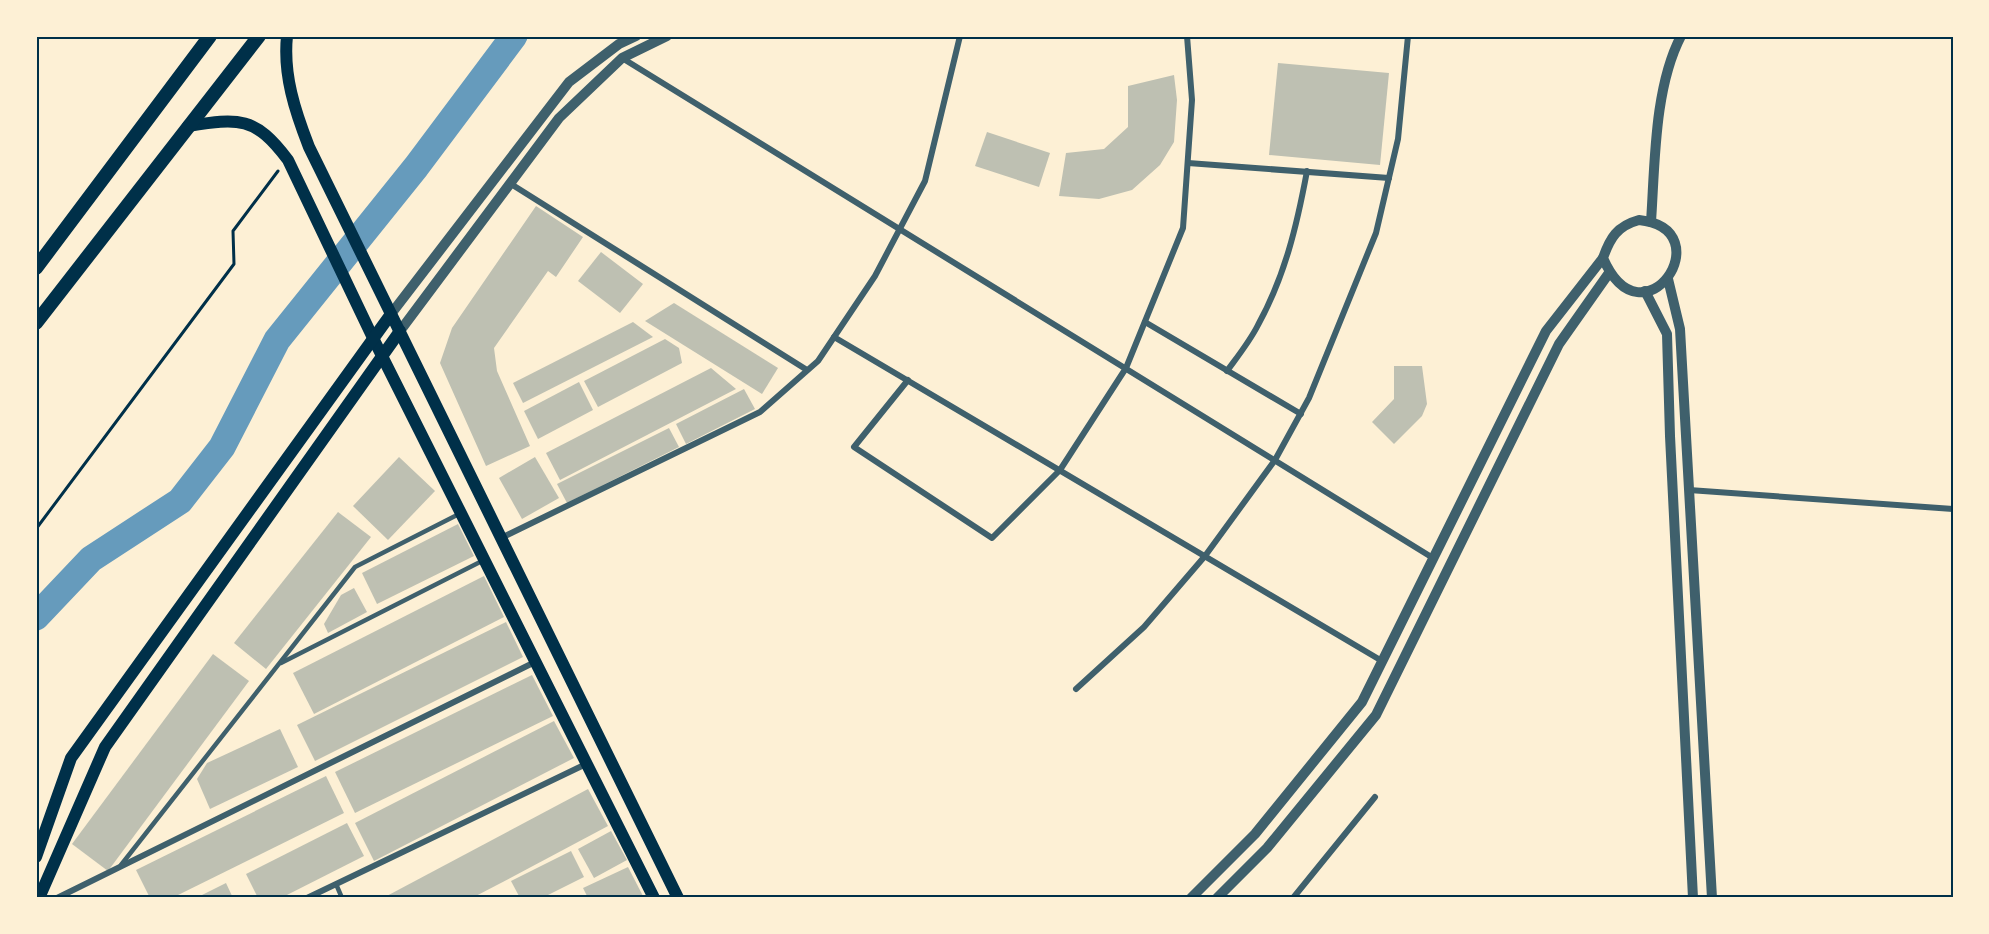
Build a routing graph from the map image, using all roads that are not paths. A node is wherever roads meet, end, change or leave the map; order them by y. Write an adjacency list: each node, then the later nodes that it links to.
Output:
1 (210, 36): 19 (main road)
2 (259, 36): 11 (main road)
3 (287, 36): 23 (main road)
4 (636, 36): 23 (street)
5 (667, 36): 10 (street)
6 (960, 36): 17 (street)
7 (1187, 36): 12 (street)
8 (1408, 36): 14 (street)
9 (1681, 36): 16 (street)
10 (622, 58): 15 (street); 17 (street)
11 (188, 126): 25 (main road); 28 (main road)
12 (1188, 162): 13 (street); 24 (street)
13 (1306, 171): 14 (street); 32 (street)
14 (1389, 178): 34 (street)
15 (511, 184): 26 (street); 31 (street)
16 (1651, 222): 18 (street); 21 (street)
17 (900, 230): 27 (street); 30 (street)
18 (1603, 258): 20 (street); 42 (street)
19 (36, 268)
20 (1609, 273): 22 (street); 60 (street)
21 (1668, 279): 22 (street); 37 (street)
22 (1646, 291): 62 (street)
23 (391, 314): 26 (main road); 28 (main road)
24 (1145, 322): 30 (street); 32 (street)
25 (36, 323)
26 (400, 331): 29 (main road); 40 (main road)
27 (834, 337): 31 (street); 33 (street)
28 (373, 338): 29 (main road); 50 (main road)
29 (383, 358): 39 (main road); 53 (main road)
30 (1126, 368): 35 (street); 36 (street)
31 (807, 370): 40 (street)
32 (1227, 371): 34 (street)
33 (908, 380): 36 (street); 36 (street)
34 (1301, 414): 35 (street)
35 (1275, 460): 41 (street); 42 (street)
36 (1060, 470): 41 (street)
37 (1689, 490): 38 (street); 63 (street)
38 (1953, 509)
39 (461, 513): 43 (main road); 46 (lane)
40 (501, 538): 58 (main road)
41 (1205, 556): 44 (street); 47 (street)
42 (1433, 558): 44 (street)
43 (484, 559): 45 (main road); 46 (lane)
44 (1382, 661): 59 (street)
45 (536, 662): 48 (main road); 51 (street)
46 (278, 665): 51 (lane)
47 (1076, 689)
48 (587, 763): 52 (street); 57 (main road)
49 (1375, 797): 61 (street)
50 (36, 857)
51 (120, 867): 54 (street)
52 (336, 884): 55 (street); 56 (lane)
53 (39, 898)
54 (57, 898)
55 (307, 898)
56 (342, 898)
57 (654, 898)
58 (678, 898)
59 (1191, 898)
60 (1217, 898)
61 (1293, 898)
62 (1693, 898)
63 (1712, 898)

